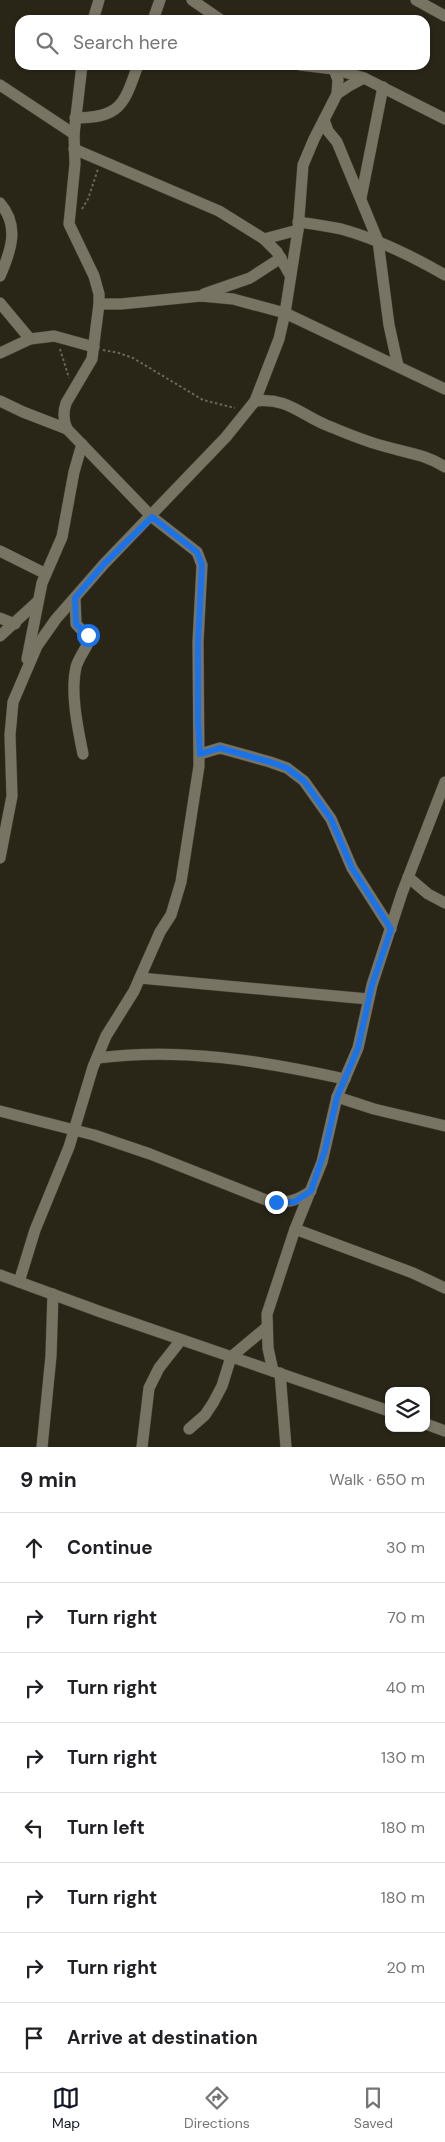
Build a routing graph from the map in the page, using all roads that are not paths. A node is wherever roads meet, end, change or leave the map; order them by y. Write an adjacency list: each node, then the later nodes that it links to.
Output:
1 (99, 0): 5 (street)
2 (160, 0): 6 (street)
3 (192, 0): 7 (street)
4 (416, 0): 8 (street)
5 (94, 15)
6 (155, 15)
7 (214, 15)
8 (445, 16)
9 (81, 70): 17 (street)
10 (136, 70): 17 (street)
11 (334, 70): 16 (street)
12 (337, 70): 13 (street)
13 (364, 78): 15 (street); 16 (street)
14 (0, 85): 20 (street)
15 (383, 87): 18 (street); 22 (street)
16 (337, 94): 19 (street)
17 (76, 118): 20 (street)
18 (445, 119)
19 (324, 120): 22 (street); 24 (street)
20 (74, 134): 21 (street)
21 (74, 149): 25 (street); 33 (street)
22 (361, 198): 26 (street)
23 (0, 203): 30 (street)
24 (298, 226): 25 (street); 26 (street); 28 (street)
25 (264, 240): 27 (street)
26 (378, 241): 29 (street); 38 (street)
27 (281, 258): 28 (street); 31 (street)
28 (290, 275): 34 (street)
29 (445, 275)
30 (0, 276)
31 (200, 296): 33 (street); 34 (street)
32 (0, 303): 35 (street)
33 (99, 304): 36 (street)
34 (286, 313): 38 (street); 41 (street)
35 (30, 339): 36 (street); 37 (street)
36 (94, 346): 42 (street)
37 (0, 353)
38 (398, 366): 39 (street)
39 (445, 389)
40 (0, 401): 42 (street)
41 (255, 401): 44 (street); 45 (street)
42 (67, 429): 43 (street)
43 (82, 444): 45 (street); 47 (street)
44 (445, 467)
45 (152, 517): 48 (street); 55 (street)
46 (0, 551): 47 (street)
47 (44, 573): 49 (street)
48 (75, 598): 53 (street); 54 (street)
49 (38, 601): 51 (street); 53 (street)
50 (0, 618): 51 (street)
51 (15, 624): 52 (street)
52 (0, 636)
53 (24, 673): 57 (street)
54 (83, 754)
55 (200, 754): 60 (street); 61 (street)
56 (445, 782): 58 (street)
57 (0, 858)
58 (408, 877): 59 (street); 60 (street)
59 (445, 903)
60 (391, 929): 62 (street)
61 (140, 978): 62 (street); 63 (street)
62 (368, 1000): 64 (street)
63 (97, 1058): 64 (street); 68 (street)
64 (345, 1079): 65 (street)
65 (337, 1097): 67 (street); 69 (street)
66 (0, 1111): 68 (street)
67 (445, 1126)
68 (74, 1130): 69 (street); 72 (street)
69 (311, 1191): 70 (street)
70 (295, 1229): 73 (street); 75 (street)
71 (0, 1275): 72 (street)
72 (19, 1282): 74 (street)
73 (445, 1288)
74 (53, 1294): 76 (street); 83 (street)
75 (267, 1327): 77 (street); 78 (street)
76 (181, 1340): 77 (street); 84 (street)
77 (231, 1356): 78 (street); 81 (street)
78 (276, 1372): 79 (street); 85 (street)
79 (385, 1410)
80 (430, 1425): 82 (street)
81 (189, 1429)
82 (445, 1431)
83 (42, 1447)
84 (142, 1447)
85 (286, 1447)

